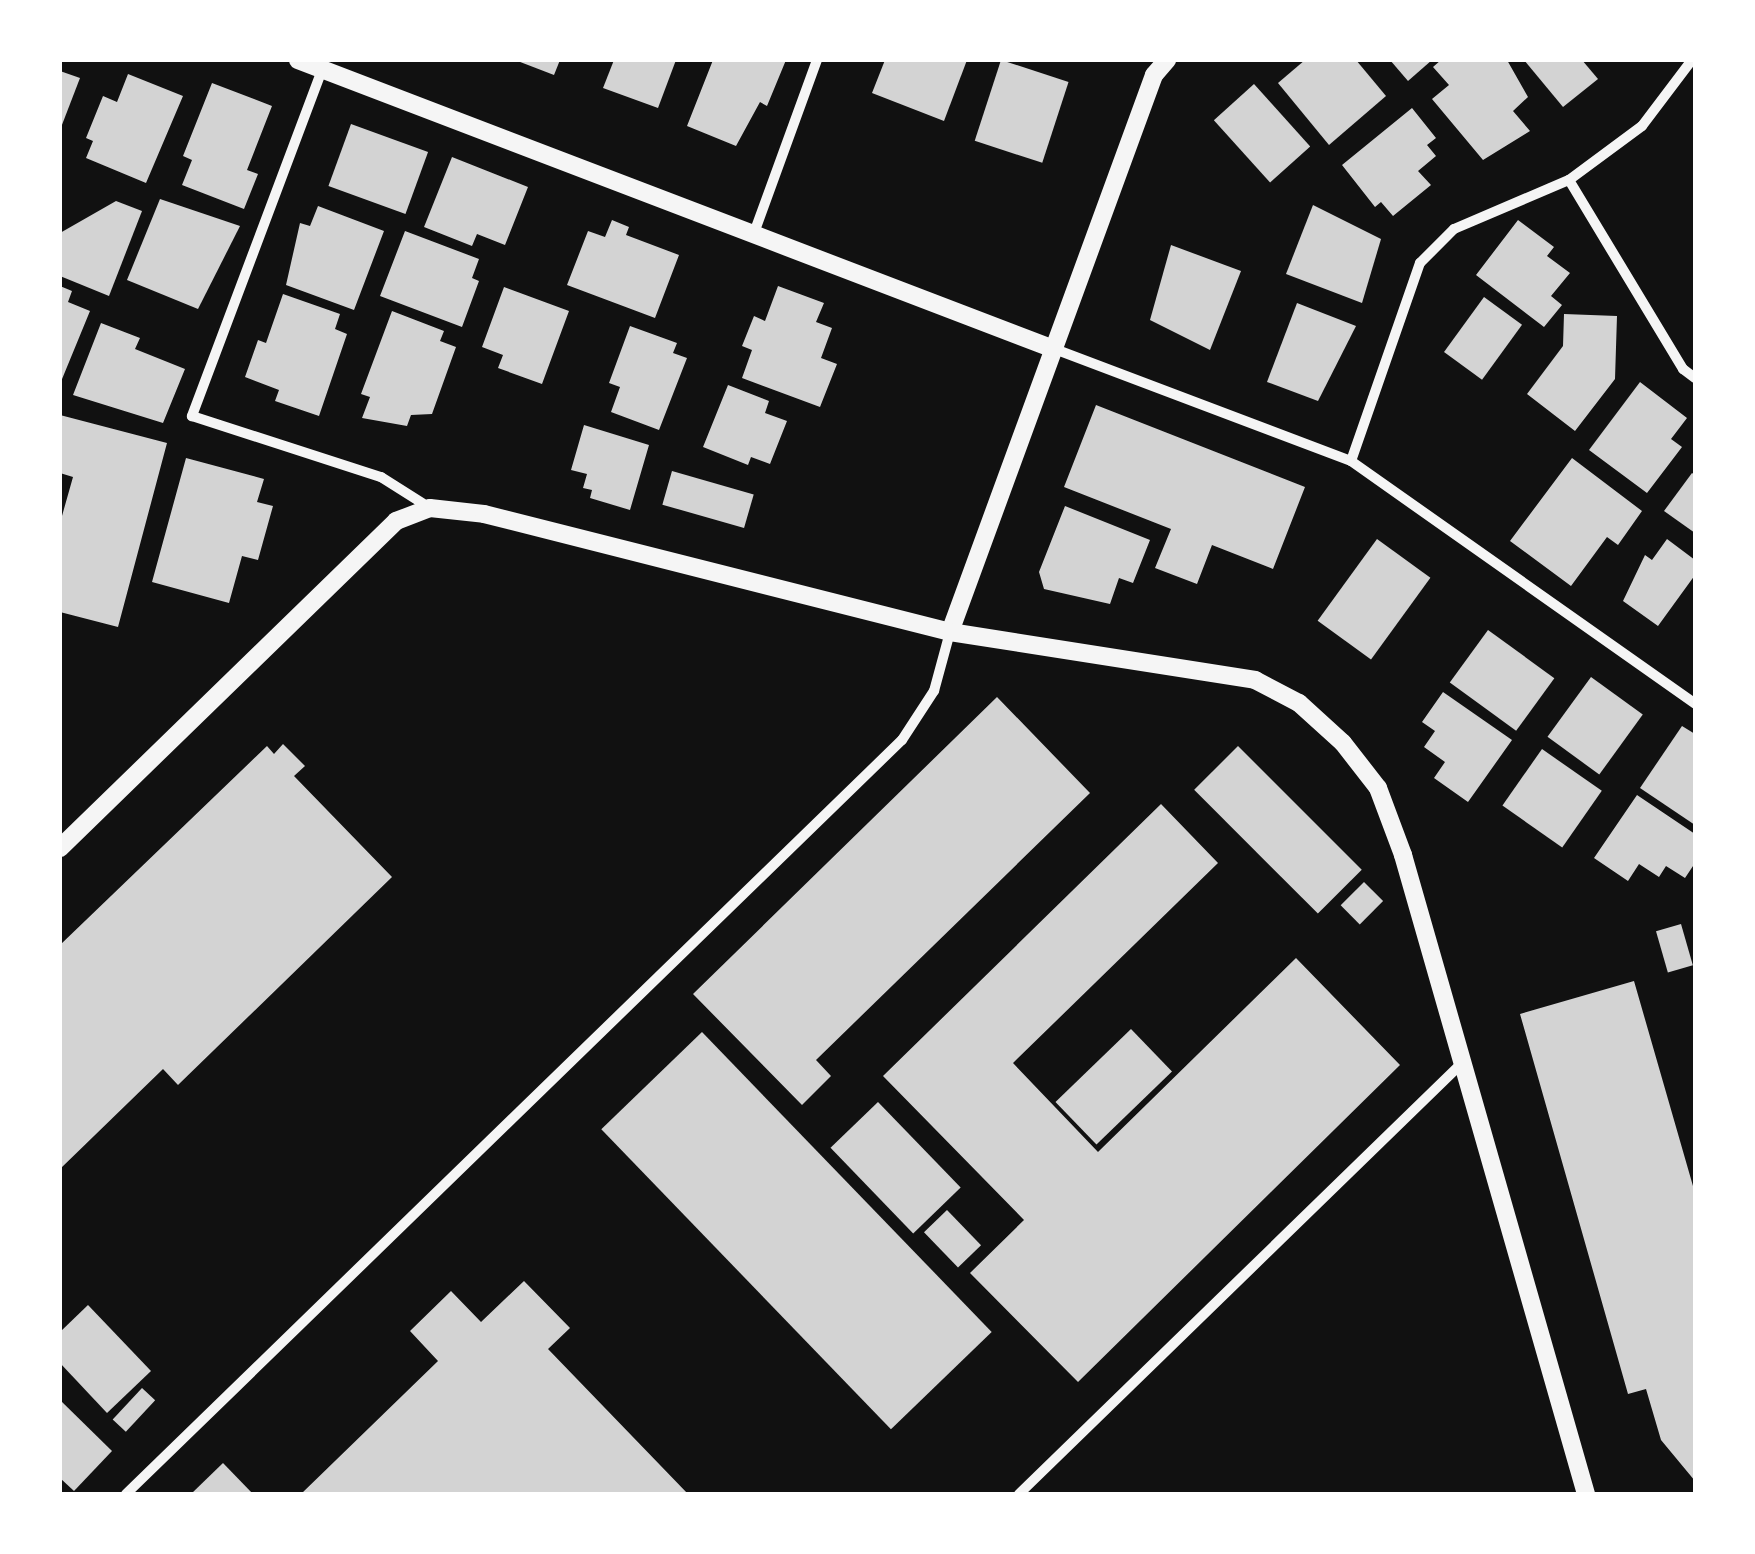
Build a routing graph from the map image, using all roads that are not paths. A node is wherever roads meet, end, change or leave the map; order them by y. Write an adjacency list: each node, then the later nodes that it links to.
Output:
1 (298, 60): 5 (street)
2 (816, 60): 7 (street)
3 (1167, 60): 8 (street)
4 (1692, 60): 6 (street)
5 (322, 70): 7 (street); 11 (street)
6 (1568, 180): 9 (street); 10 (street)
7 (754, 233): 8 (street)
8 (1051, 348): 10 (street); 12 (street)
9 (1695, 378)
10 (1351, 462): 13 (street)
11 (430, 508): 12 (street); 14 (street)
12 (950, 632): 15 (street); 16 (street)
13 (1695, 704)
14 (60, 848)
15 (1460, 1065): 17 (street); 18 (street)
16 (126, 1494)
17 (1018, 1494)
18 (1586, 1494)

